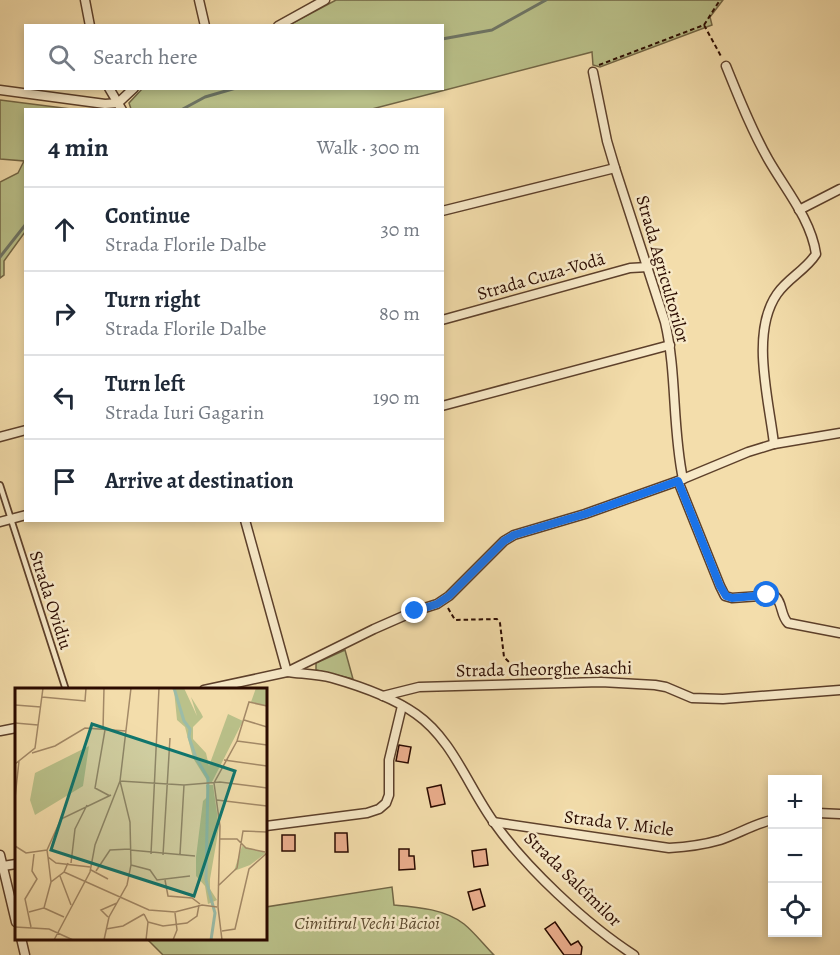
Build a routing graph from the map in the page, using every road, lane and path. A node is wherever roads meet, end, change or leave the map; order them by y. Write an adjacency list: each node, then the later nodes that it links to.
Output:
1 (85, 0): 5 (street)
2 (199, 0): 6 (street)
3 (325, 0): 7 (street)
4 (720, 0): 8 (path)
5 (90, 24)
6 (205, 24)
7 (282, 24)
8 (704, 25): 9 (path); 10 (path)
9 (726, 66): 17 (street)
10 (594, 72): 15 (street, Strada Agricultorilor)
11 (0, 90): 14 (street)
12 (110, 90): 14 (street)
13 (132, 90): 14 (street)
14 (120, 106)
15 (615, 168): 18 (street); 19 (street, Strada Agricultorilor)
16 (840, 189): 17 (street)
17 (799, 210): 26 (street)
18 (444, 211)
19 (648, 267): 20 (street, Strada Cuza-Vodă); 21 (street, Strada Agricultorilor)
20 (444, 319)
21 (670, 345): 22 (street); 27 (street, Strada Agricultorilor)
22 (444, 405)
23 (24, 431): 25 (street)
24 (840, 433): 26 (street)
25 (0, 437)
26 (774, 444): 27 (street)
27 (681, 480): 33 (street); 34 (street, Strada Agricultorilor)
28 (0, 485): 30 (lane, Strada Ovidiu)
29 (24, 516): 30 (street)
30 (10, 519): 31 (street); 37 (lane, Strada Ovidiu)
31 (0, 522)
32 (246, 522): 36 (street)
33 (444, 599): 35 (path); 36 (street)
34 (840, 633)
35 (509, 662)
36 (287, 672): 38 (street); 40 (street)
37 (65, 688)
38 (213, 688)
39 (840, 690): 40 (street, Strada Gheorghe Asachi)
40 (383, 696): 41 (street)
41 (402, 706): 47 (street, Strada Salcîmilor); 48 (street)
42 (15, 728): 43 (street)
43 (0, 731)
44 (822, 813): 45 (street)
45 (840, 813)
46 (768, 821): 47 (street, Strada V. Micle)
47 (494, 822): 56 (street, Strada Salcîmilor)
48 (267, 826)
49 (0, 855): 51 (street)
50 (15, 864): 51 (street)
51 (3, 866): 52 (street)
52 (3, 882): 53 (street)
53 (15, 919)
54 (21, 940): 55 (street)
55 (26, 955)
56 (634, 955)

